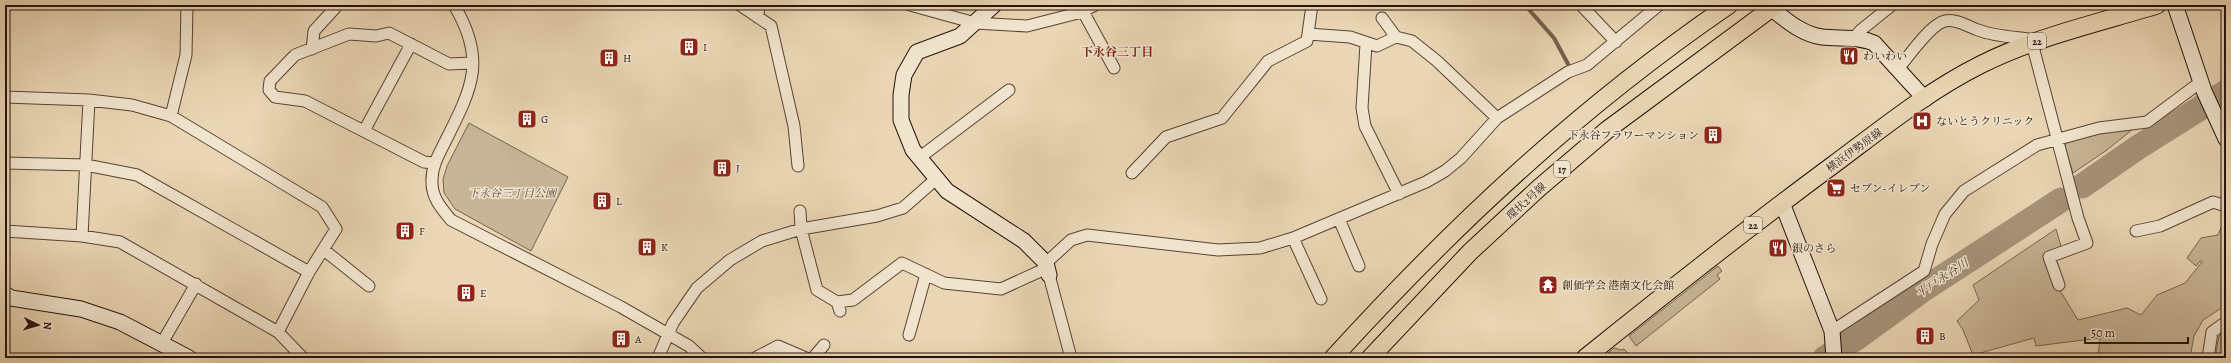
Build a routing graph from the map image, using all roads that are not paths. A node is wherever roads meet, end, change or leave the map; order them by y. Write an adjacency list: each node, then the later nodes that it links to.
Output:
1 (187, 5): 37 (street)
2 (334, 5): 28 (street)
3 (454, 5): 29 (street)
4 (740, 5): 18 (street)
5 (760, 5): 18 (street)
6 (910, 5): 20 (street)
7 (994, 5): 20 (street)
8 (1095, 5): 17 (street)
9 (1312, 5): 21 (street)
10 (1581, 5): 24 (street)
11 (1659, 5): 24 (street)
12 (1729, 5): 84 (main road, 17)
13 (1892, 5): 23 (street)
14 (2157, 5): 25 (main road, 横浜伊勢原線 / 22)
15 (2175, 5): 32 (street)
16 (1771, 6): 23 (street); 85 (main road, 環状2号線 / 17)
17 (1081, 8): 20 (street); 30 (street)
18 (757, 17): 46 (street)
19 (1382, 18): 22 (street)
20 (974, 23): 42 (street)
21 (1308, 34): 27 (street); 47 (street)
22 (1396, 37): 27 (street); 38 (street)
23 (1852, 39): 31 (street)
24 (1616, 42): 38 (street)
25 (2036, 42): 31 (street); 35 (main road, 横浜伊勢原線 / 22); 41 (street)
26 (411, 44): 28 (street); 29 (street); 39 (street)
27 (1366, 44): 49 (street)
28 (312, 49): 39 (street)
29 (472, 63): 44 (street)
30 (1114, 68)
31 (1898, 69): 35 (street)
32 (2203, 86): 40 (street); 41 (street)
33 (1008, 90): 42 (street)
34 (5, 97): 36 (street)
35 (1925, 99): 50 (main road, 横浜伊勢原線 / 22)
36 (89, 100): 37 (street); 45 (street)
37 (171, 116): 59 (street)
38 (1497, 118): 49 (street)
39 (364, 131): 44 (street)
40 (2226, 139)
41 (2057, 140): 65 (street); 71 (street)
42 (919, 158): 48 (street)
43 (5, 163): 45 (street)
44 (434, 163): 72 (street)
45 (86, 165): 57 (street); 62 (street)
46 (798, 166)
47 (1132, 173)
48 (936, 179): 54 (street); 61 (street)
49 (1399, 194): 53 (street)
50 (1782, 203): 71 (street); 86 (main road, 横浜伊勢原線 / 22)
51 (2226, 206): 56 (street)
52 (800, 211): 54 (street)
53 (1339, 219): 58 (street); 60 (street)
54 (801, 229): 63 (street); 72 (street)
55 (5, 231): 57 (street)
56 (2136, 231)
57 (82, 236): 64 (street)
58 (1293, 238): 61 (street); 68 (street)
59 (324, 250): 62 (street); 66 (street)
60 (1359, 266)
61 (1048, 269): 63 (street); 83 (street)
62 (309, 272): 70 (street)
63 (926, 274): 73 (street)
64 (196, 284): 70 (street); 74 (street)
65 (2059, 285)
66 (369, 286)
67 (5, 294): 74 (street)
68 (1321, 299)
69 (2226, 322): 88 (street)
70 (278, 332): 77 (street)
71 (1833, 334): 87 (street)
72 (669, 335): 78 (street); 79 (street)
73 (909, 335)
74 (162, 343): 76 (street)
75 (824, 345): 82 (street)
76 (189, 358)
77 (303, 358)
78 (658, 358)
79 (702, 358)
80 (756, 358): 81 (street)
81 (806, 358)
82 (813, 358)
83 (1071, 358)
84 (1333, 358)
85 (1370, 358)
86 (1585, 358)
87 (1834, 358)
88 (2208, 358)

